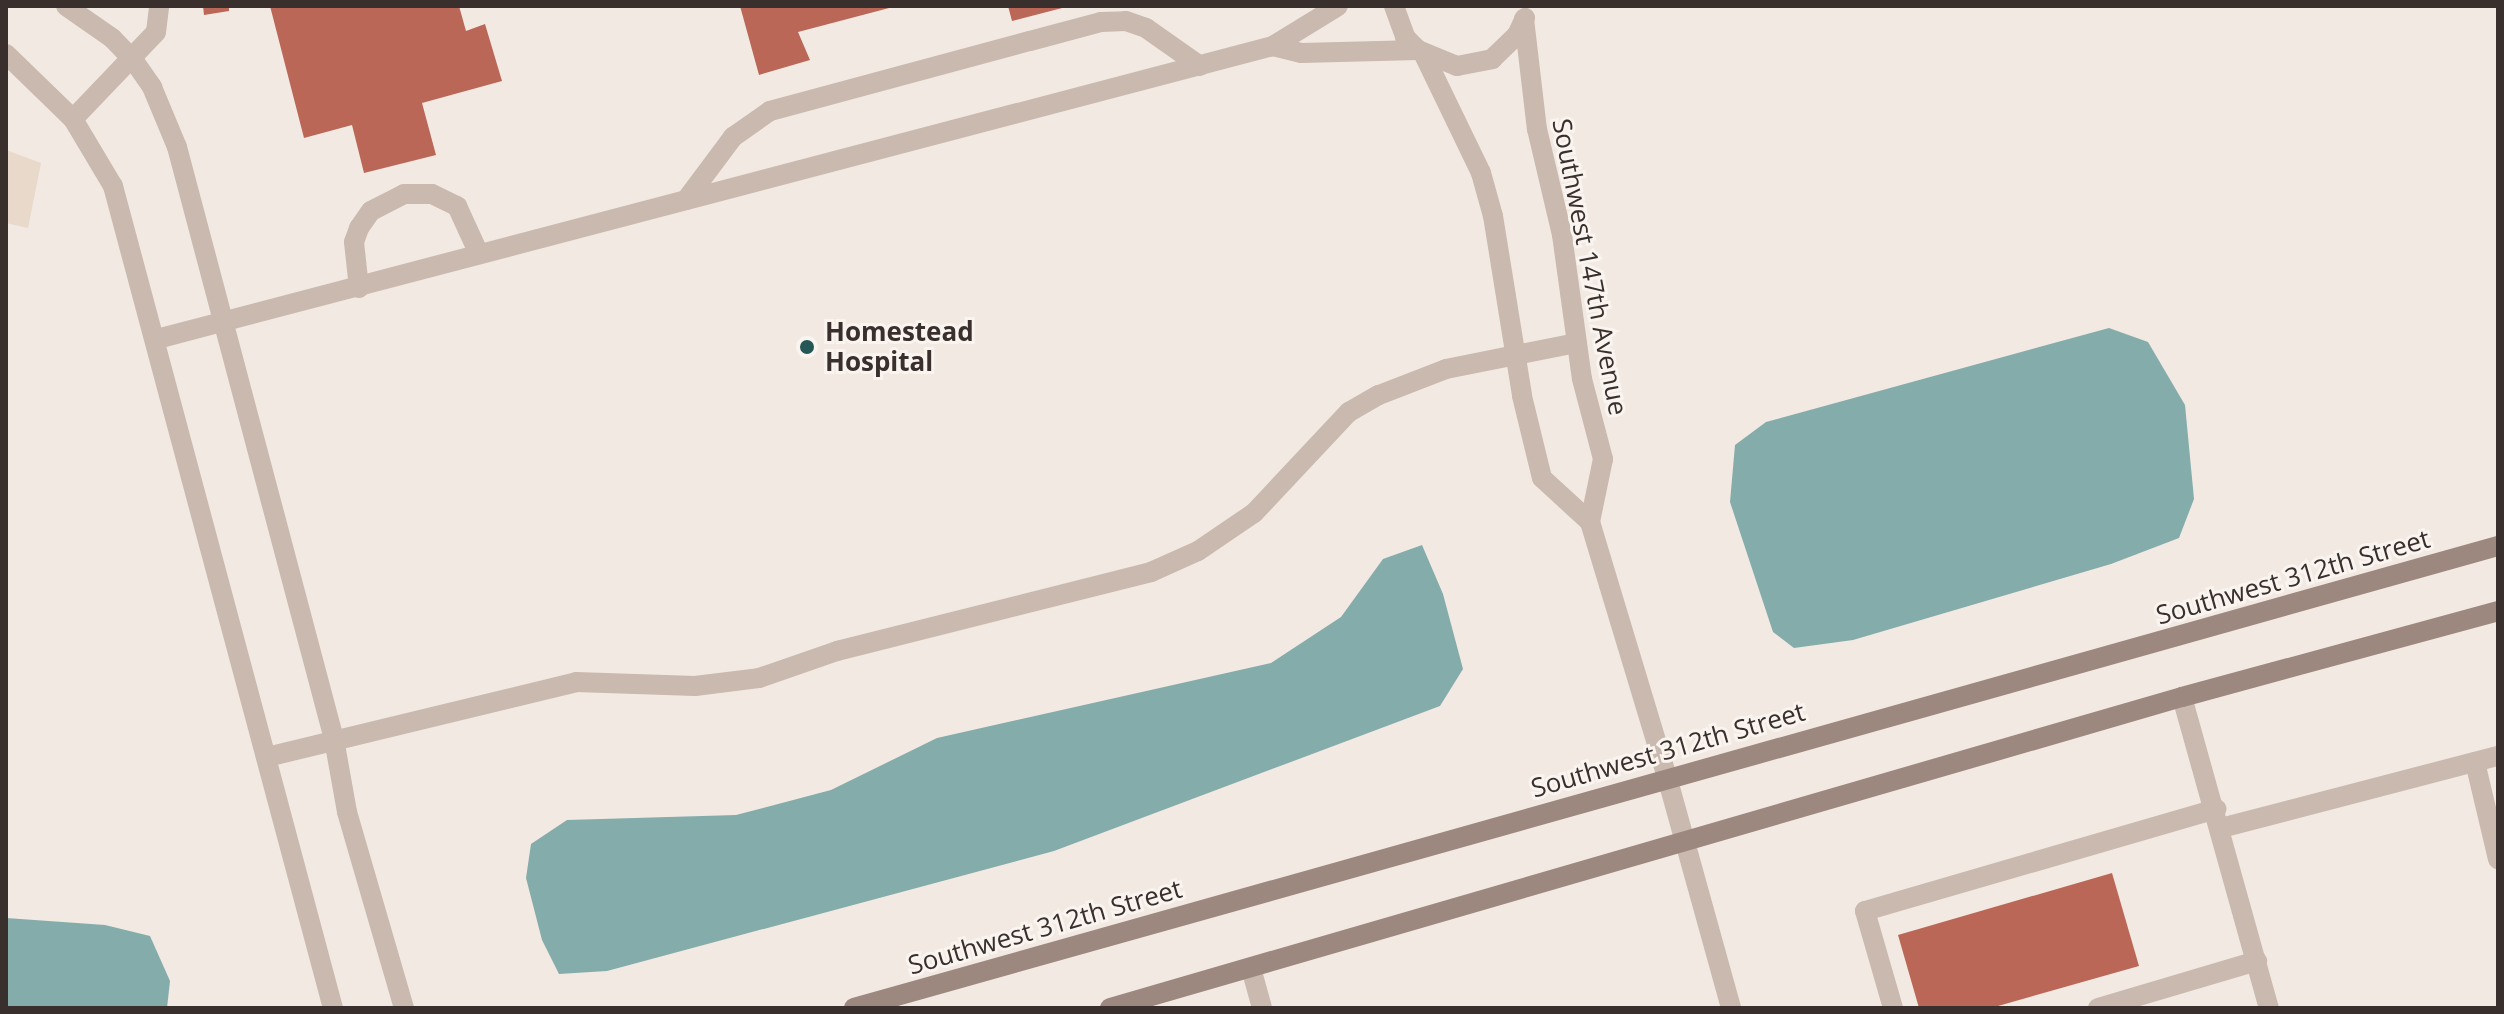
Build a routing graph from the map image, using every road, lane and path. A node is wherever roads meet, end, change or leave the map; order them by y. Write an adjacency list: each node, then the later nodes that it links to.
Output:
1 (66, 6): 9 (street)
2 (159, 6): 9 (street)
3 (1338, 6): 6 (street)
4 (1394, 6): 7 (street)
5 (1525, 13): 7 (street); 17 (street, Southwest 147th Avenue)
6 (1273, 46): 7 (street); 10 (street)
7 (1421, 53): 18 (street)
8 (6, 54): 11 (street)
9 (134, 61): 11 (street); 15 (street)
10 (1200, 66): 12 (street); 12 (street)
11 (73, 119): 16 (street)
12 (686, 200): 13 (street)
13 (479, 254): 14 (street); 14 (street)
14 (359, 288): 15 (street)
15 (222, 323): 16 (street); 23 (street)
16 (157, 339): 25 (street)
17 (1576, 343): 18 (street); 19 (street, Southwest 147th Avenue)
18 (1514, 355): 19 (street); 23 (street)
19 (1590, 522): 27 (street, Southwest 147th Avenue)
20 (2498, 546): 27 (main road, Southwest 312th Street)
21 (2498, 611): 22 (main road)
22 (2182, 697): 28 (street); 29 (main road)
23 (334, 739): 25 (street); 34 (street)
24 (2498, 756): 26 (street)
25 (267, 757): 33 (street)
26 (2475, 762): 28 (street); 30 (street)
27 (1667, 777): 29 (street, Southwest 147th Avenue); 35 (main road, Southwest 312th Street)
28 (2218, 818): 31 (street); 39 (street)
29 (1686, 842): 32 (main road); 38 (street, Southwest 147th Avenue)
30 (2498, 859)
31 (2257, 961): 40 (street); 41 (street)
32 (1251, 968): 36 (main road); 37 (street)
33 (333, 1008)
34 (404, 1008)
35 (854, 1008)
36 (1110, 1008)
37 (1262, 1008)
38 (1731, 1008)
39 (1893, 1008)
40 (2098, 1008)
41 (2269, 1008)

